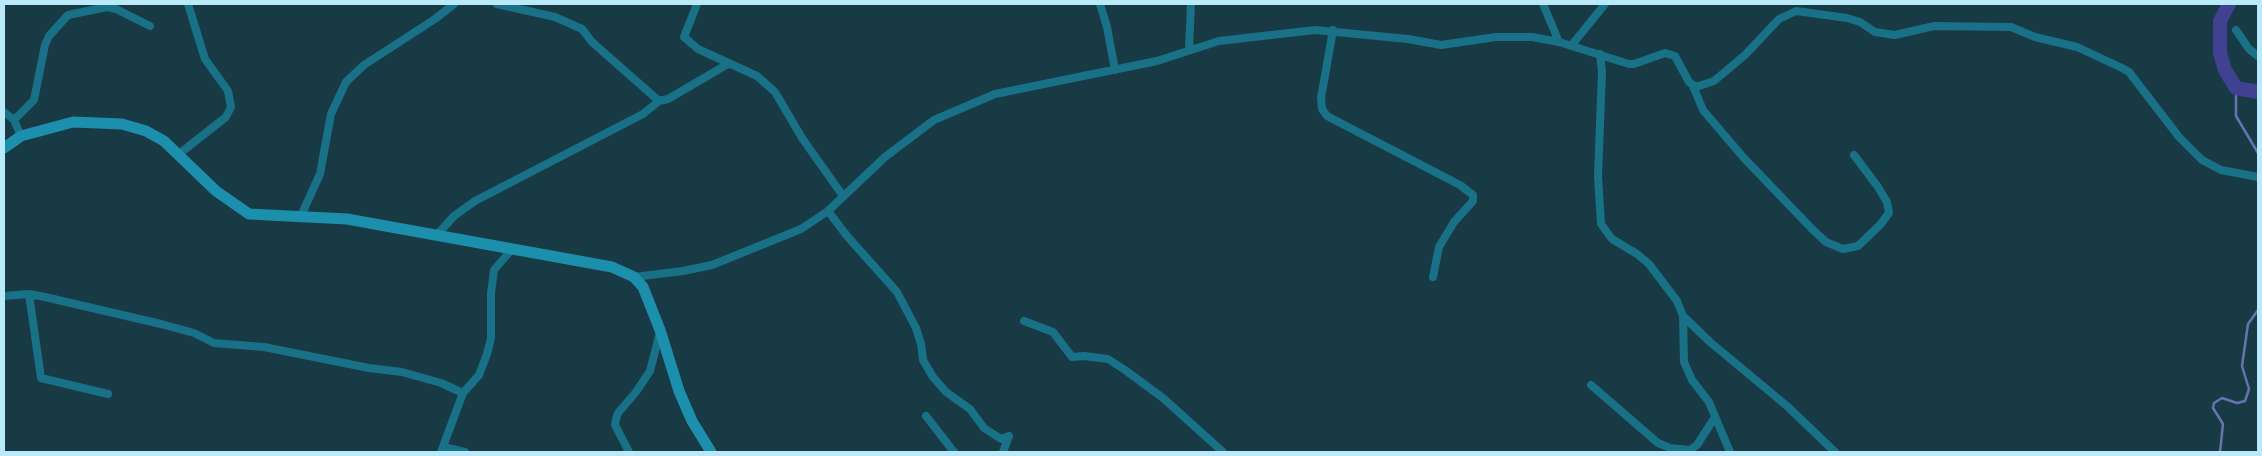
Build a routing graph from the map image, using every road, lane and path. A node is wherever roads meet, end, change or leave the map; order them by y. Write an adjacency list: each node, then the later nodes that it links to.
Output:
1 (188, 4): 25 (street)
2 (454, 4): 30 (street)
3 (497, 4): 20 (street)
4 (697, 4): 17 (street)
5 (1100, 4): 18 (street)
6 (1191, 4): 14 (street)
7 (1543, 4): 12 (street)
8 (1605, 4): 13 (street)
9 (150, 26): 22 (street)
10 (1334, 30): 12 (street); 14 (street); 33 (street)
11 (2236, 30): 16 (street)
12 (1559, 42): 13 (street)
13 (1572, 46): 15 (street)
14 (1189, 50): 18 (street)
15 (1600, 54): 19 (street); 37 (street)
16 (2258, 56)
17 (728, 64): 20 (street); 28 (street)
18 (1115, 70): 28 (street)
19 (1692, 86): 26 (street); 27 (street)
20 (659, 101): 31 (street)
21 (4, 112): 22 (street)
22 (14, 120): 23 (street)
23 (21, 136): 24 (street); 25 (street)
24 (4, 148)
25 (179, 154): 30 (street)
26 (1854, 155)
27 (2258, 177)
28 (843, 196): 29 (street)
29 (828, 212): 34 (street); 50 (street)
30 (300, 218): 31 (street)
31 (437, 235): 32 (street)
32 (513, 248): 34 (street); 42 (street)
33 (1433, 276)
34 (634, 277): 39 (street)
35 (29, 294): 36 (street); 41 (street); 42 (street)
36 (4, 296)
37 (1683, 316): 44 (street); 53 (street)
38 (1024, 321): 51 (street)
39 (660, 330): 47 (street); 48 (street)
40 (1591, 385): 44 (street)
41 (108, 394)
42 (464, 394): 45 (street)
43 (926, 416): 49 (street)
44 (1715, 417): 52 (street)
45 (442, 450): 46 (street)
46 (465, 452)
47 (629, 452)
48 (711, 452)
49 (954, 452)
50 (1003, 452)
51 (1222, 452)
52 (1730, 452)
53 (1835, 452)

